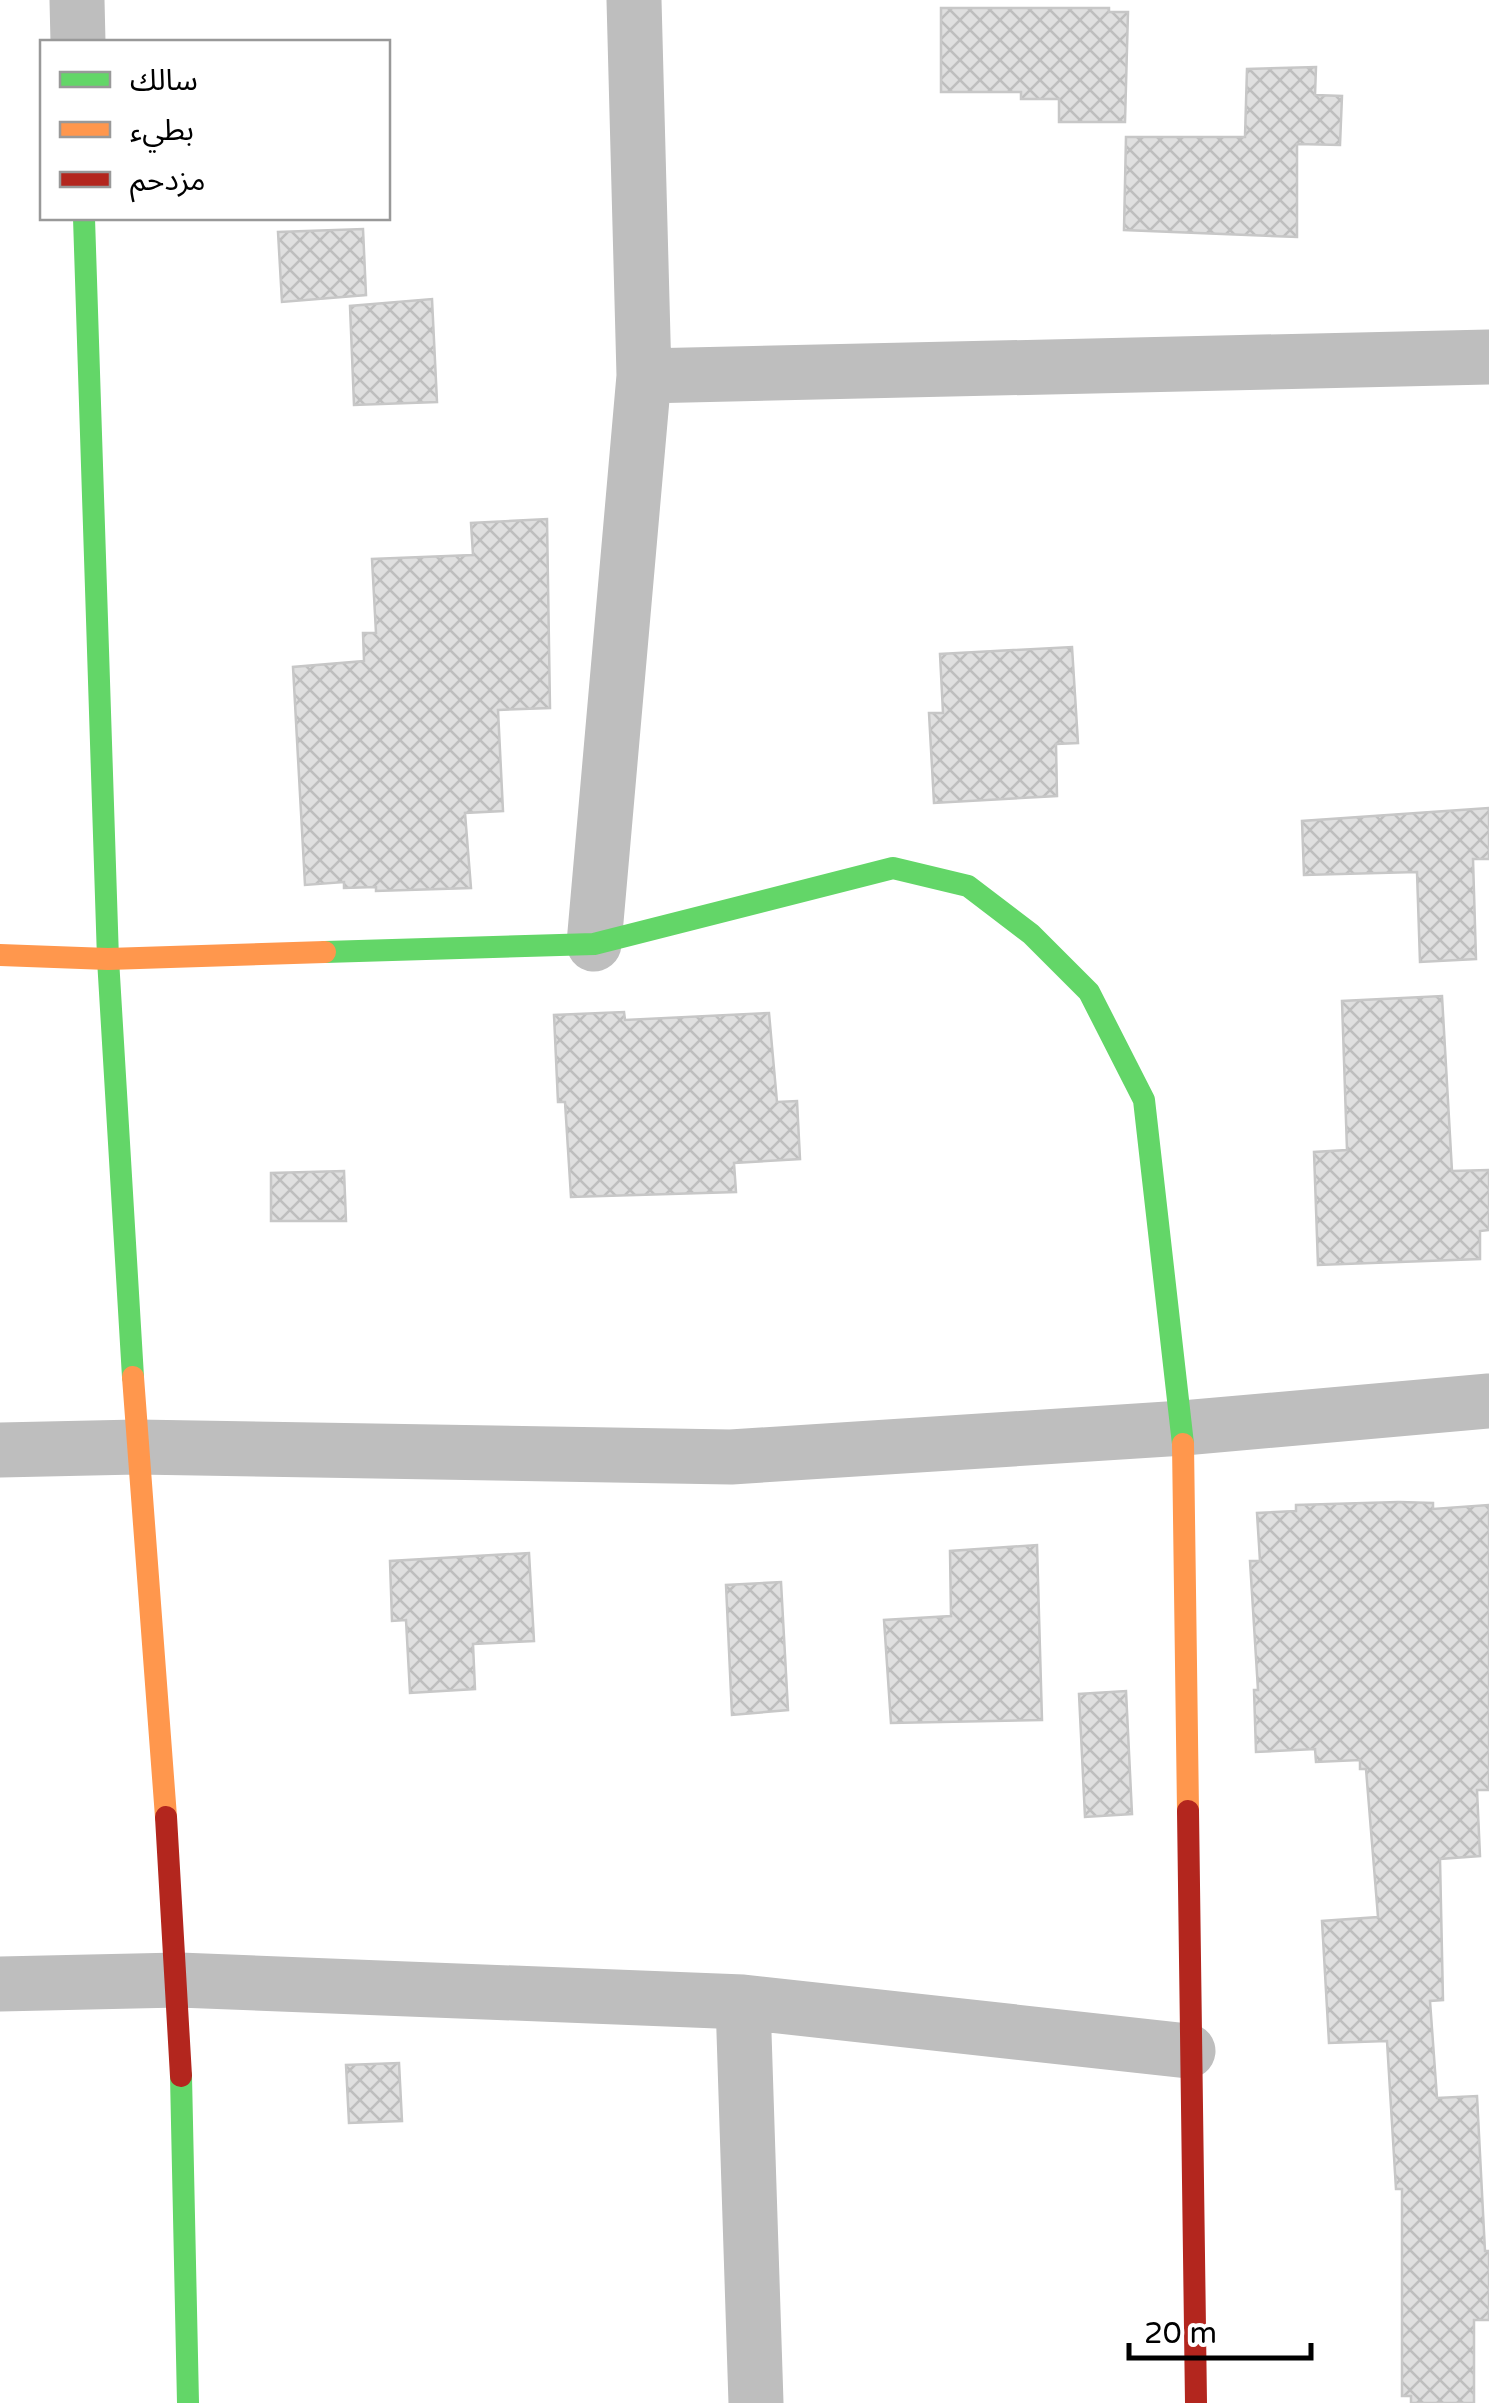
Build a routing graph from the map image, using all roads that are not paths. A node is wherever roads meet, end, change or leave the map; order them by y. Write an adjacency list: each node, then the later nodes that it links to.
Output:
1 (77, 0): 3 (street)
2 (634, 0): 6 (street)
3 (78, 40)
4 (84, 220): 9 (street)
5 (1489, 357): 6 (street)
6 (644, 376): 7 (street)
7 (594, 944): 9 (street); 11 (street)
8 (0, 955): 9 (street)
9 (108, 959): 12 (street)
10 (1489, 1402): 11 (street)
11 (1184, 1428): 12 (street); 17 (street)
12 (136, 1447): 13 (street); 14 (street)
13 (0, 1450)
14 (179, 1980): 15 (street); 16 (street); 18 (street)
15 (0, 1984)
16 (744, 2002): 17 (street); 19 (street)
17 (1188, 2051): 20 (street)
18 (188, 2403)
19 (756, 2403)
20 (1196, 2403)

